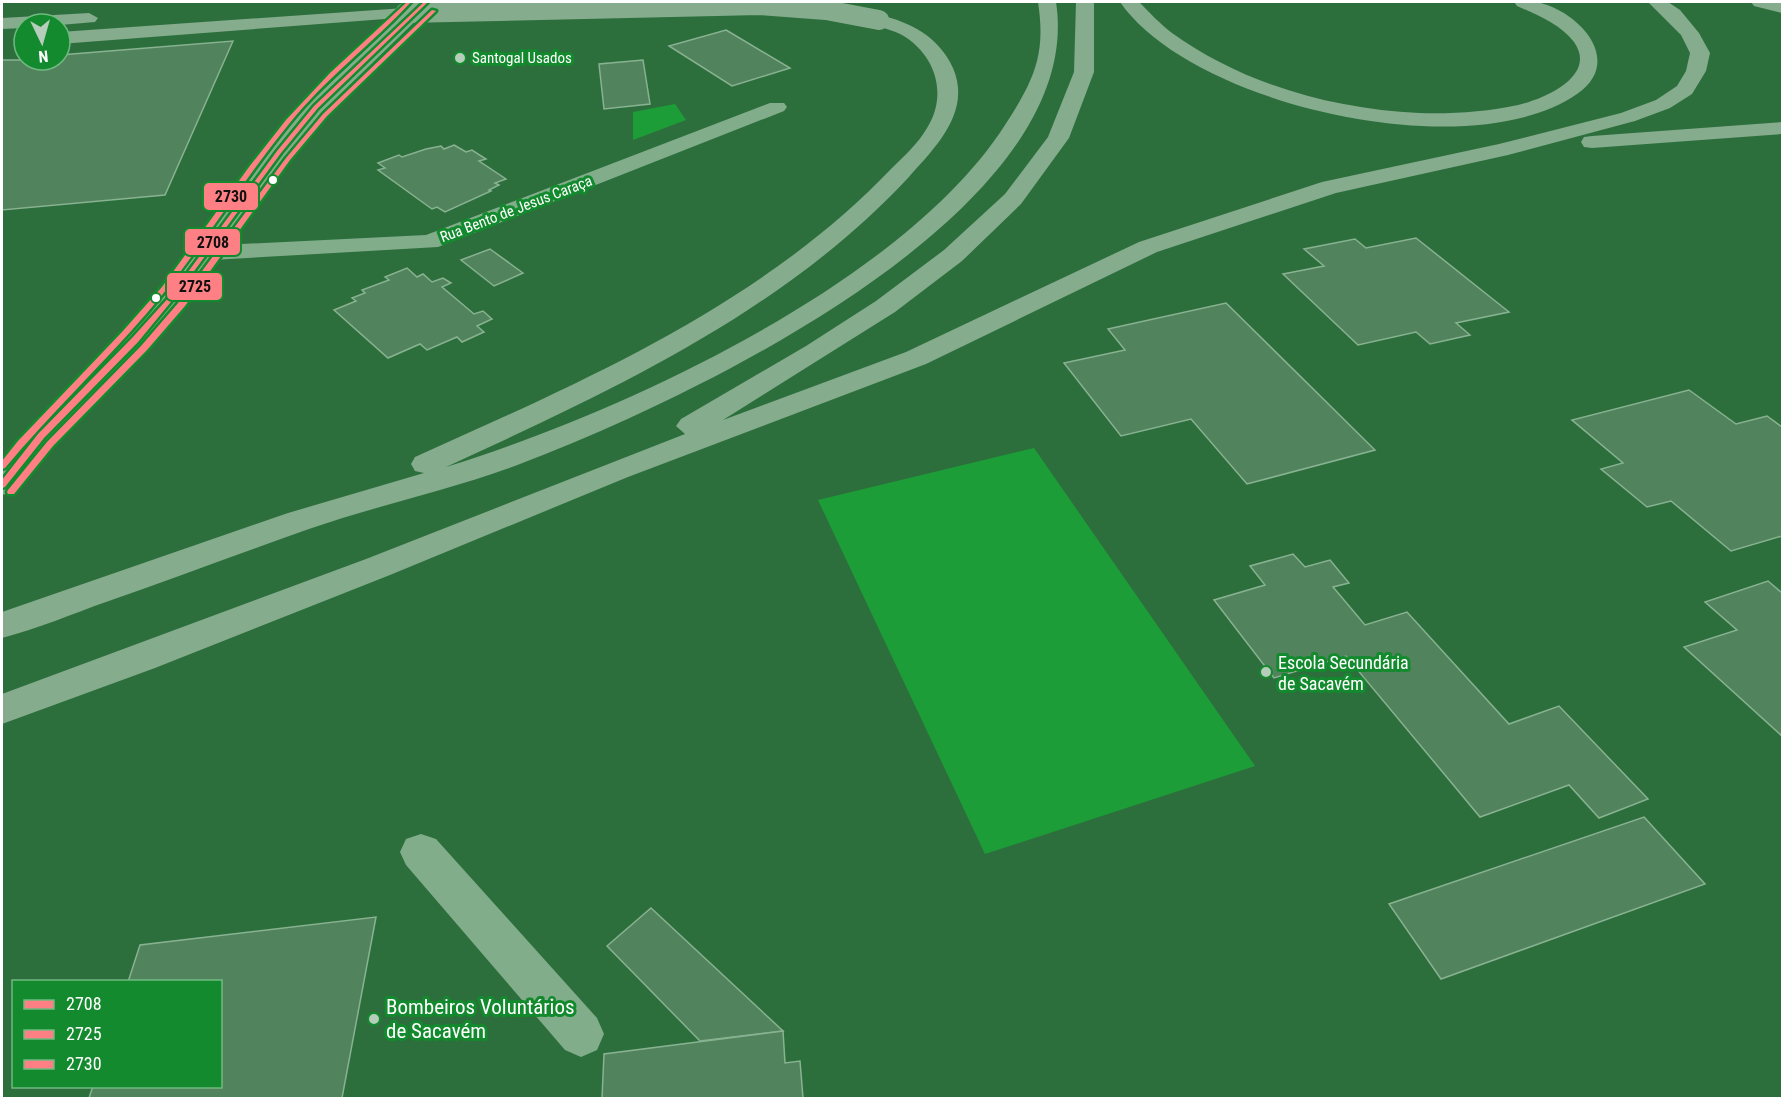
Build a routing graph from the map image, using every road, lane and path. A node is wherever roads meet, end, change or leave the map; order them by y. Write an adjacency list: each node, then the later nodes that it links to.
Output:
1 (316, 2): 11 (highway)
2 (551, 2): 9 (highway, bridge)
3 (1047, 2): 19 (highway)
4 (1085, 2): 17 (highway)
5 (1129, 2): 6 (highway)
6 (1523, 2)
7 (1657, 2): 15 (highway)
8 (1760, 2): 10 (highway)
9 (416, 7): 12 (highway); 16 (street); 19 (highway, bridge)
10 (1782, 9)
11 (2, 24)
12 (72, 37)
13 (777, 107): 16 (street, Rua Bento de Jesus Caraça)
14 (1782, 128): 15 (highway)
15 (1500, 150): 17 (highway)
16 (207, 253): 18 (street)
17 (617, 470): 21 (highway)
18 (2, 485)
19 (303, 520): 20 (highway)
20 (2, 625)
21 (2, 709)
22 (421, 852): 23 (street)
23 (580, 1034)

